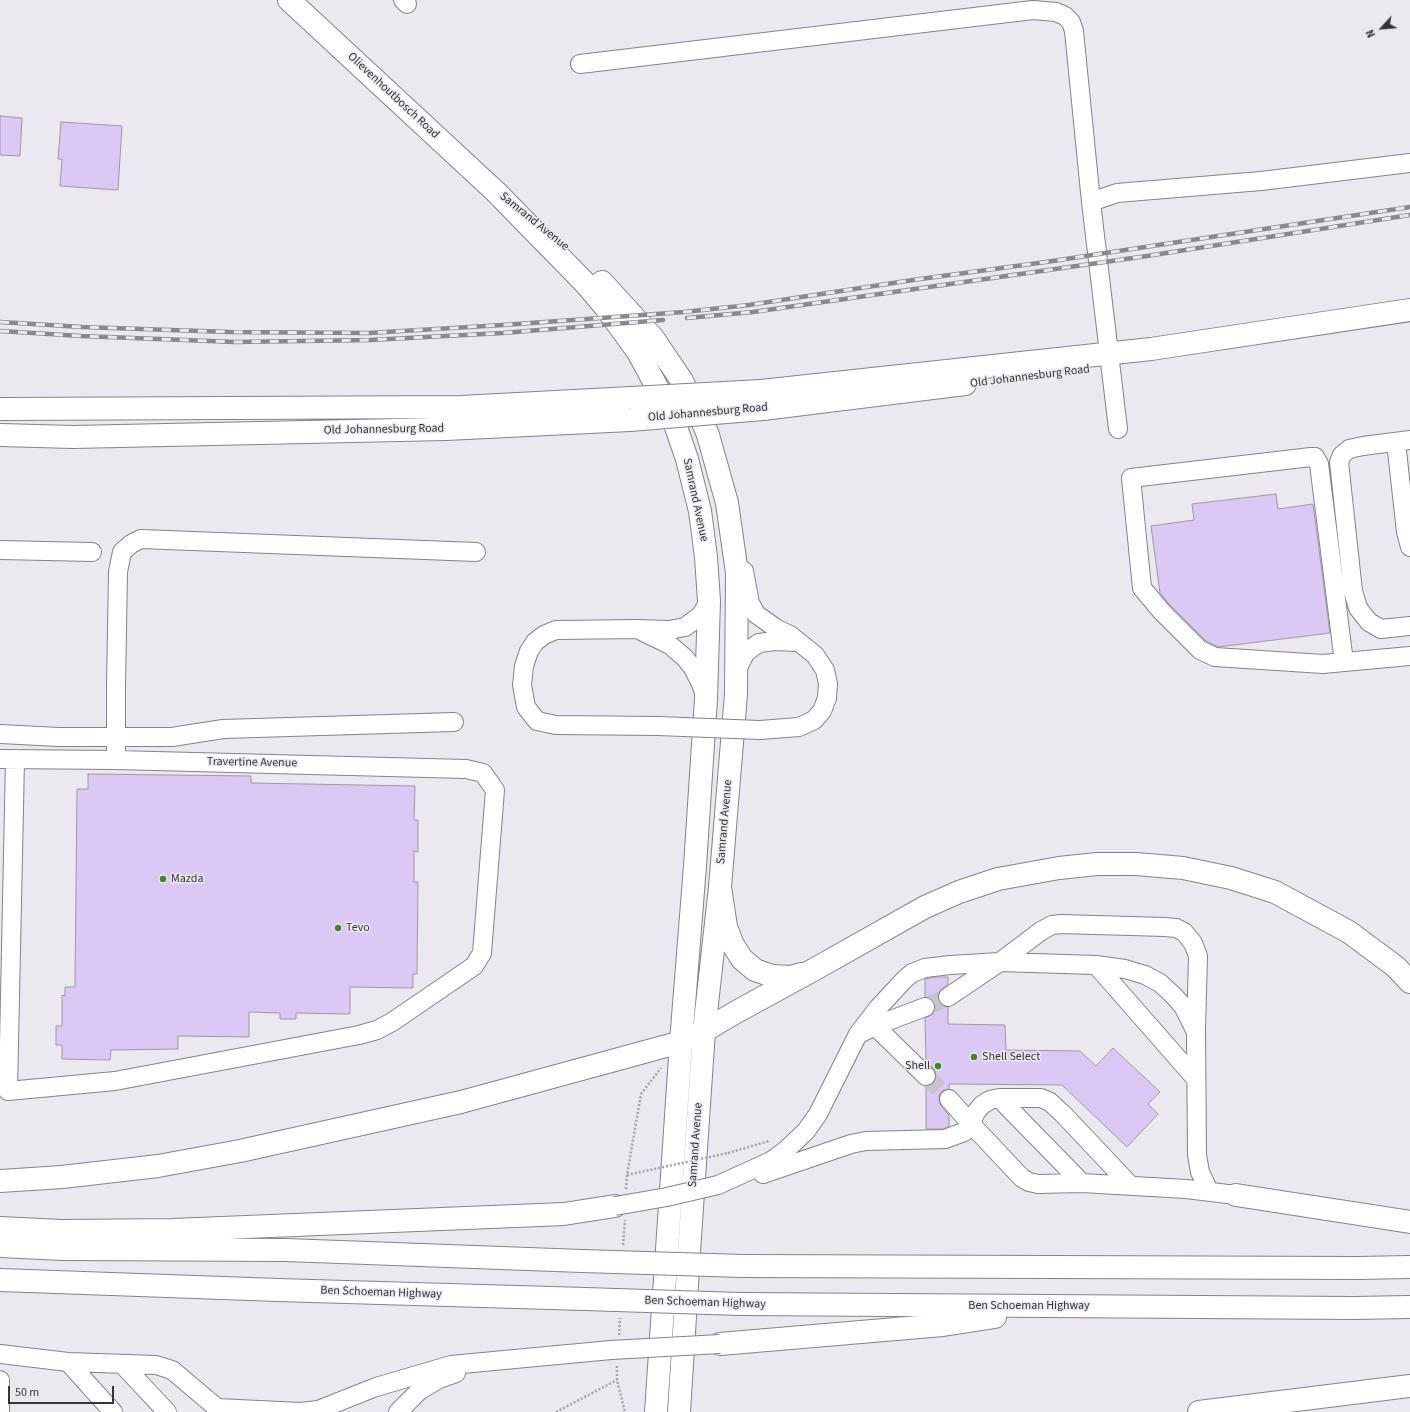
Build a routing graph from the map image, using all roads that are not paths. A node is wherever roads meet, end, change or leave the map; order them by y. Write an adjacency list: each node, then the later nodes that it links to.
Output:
1 (289, 0): 4 (main road, Olievenhoutbosch Road)
2 (580, 64): 5 (street)
3 (1410, 163): 5 (street)
4 (496, 192): 14 (main road, Samrand Avenue); 19 (main road, Samrand Avenue)
5 (1091, 202): 8 (street)
6 (1410, 310): 8 (main road, Old Johannesburg Road)
7 (1410, 321): 8 (main road, Old Johannesburg Road)
8 (1110, 360): 9 (main road, Old Johannesburg Road); 11 (street)
9 (762, 400): 10 (main road, Old Johannesburg Road, bridge); 12 (main road, Old Johannesburg Road, bridge)
10 (0, 409)
11 (1118, 429)
12 (0, 435)
13 (1403, 441): 15 (street); 20 (street)
14 (727, 503): 22 (street); 25 (main road, Samrand Avenue)
15 (1410, 547)
16 (0, 550): 17 (street)
17 (92, 552)
18 (476, 552): 29 (street)
19 (709, 601): 21 (street); 26 (main road, Samrand Avenue)
20 (1410, 626)
21 (637, 629): 22 (street, bridge); 26 (street)
22 (798, 642): 25 (street)
23 (1410, 656): 24 (street)
24 (1344, 662): 24 (street)
25 (736, 670): 32 (main road, Samrand Avenue)
26 (706, 699): 43 (main road, Samrand Avenue)
27 (454, 722): 29 (street)
28 (0, 734): 29 (street)
29 (117, 737): 31 (street)
30 (8, 760): 31 (street, Travertine Avenue); 31 (street, Travertine Avenue)
31 (116, 760)
32 (720, 887): 35 (main road); 40 (main road, Samrand Avenue)
33 (1000, 962): 34 (street); 37 (street); 41 (street); 42 (street)
34 (1096, 965): 41 (street); 45 (street)
35 (816, 969): 36 (main road); 40 (main road)
36 (1410, 982)
37 (948, 996)
38 (925, 1007): 39 (street)
39 (875, 1026): 42 (street); 44 (street)
40 (704, 1031): 43 (main road); 77 (main road, Samrand Avenue)
41 (1196, 1032): 45 (street)
42 (858, 1034): 51 (street)
43 (681, 1042): 49 (main road); 76 (main road, Samrand Avenue)
44 (926, 1076)
45 (1196, 1079): 53 (street)
46 (999, 1098): 48 (street); 50 (street); 52 (street)
47 (949, 1099): 48 (street)
48 (971, 1124): 50 (street); 51 (street)
49 (0, 1181)
50 (1082, 1183): 52 (street)
51 (718, 1184): 55 (street, bridge)
52 (1131, 1186): 53 (street)
53 (1210, 1191): 54 (street)
54 (1236, 1195): 56 (main road)
55 (622, 1204): 57 (main road)
56 (1410, 1222)
57 (0, 1228)
58 (0, 1246): 59 (main road, bridge)
59 (1410, 1267)
60 (0, 1280): 61 (main road, Ben Schoeman Highway, bridge)
61 (1072, 1307): 62 (main road, Ben Schoeman Highway); 63 (main road)
62 (1410, 1307)
63 (720, 1344): 65 (street, bridge)
64 (0, 1354): 66 (street)
65 (525, 1359): 74 (street); 75 (street)
66 (68, 1362): 67 (street); 72 (street)
67 (122, 1364): 70 (street); 73 (street)
68 (0, 1380): 71 (street)
69 (1410, 1386): 78 (main road)
70 (219, 1410): 74 (street)
71 (0, 1412)
72 (113, 1412)
73 (167, 1412)
74 (301, 1412)
75 (398, 1412)
76 (656, 1412)
77 (679, 1412)
78 (1199, 1412)

